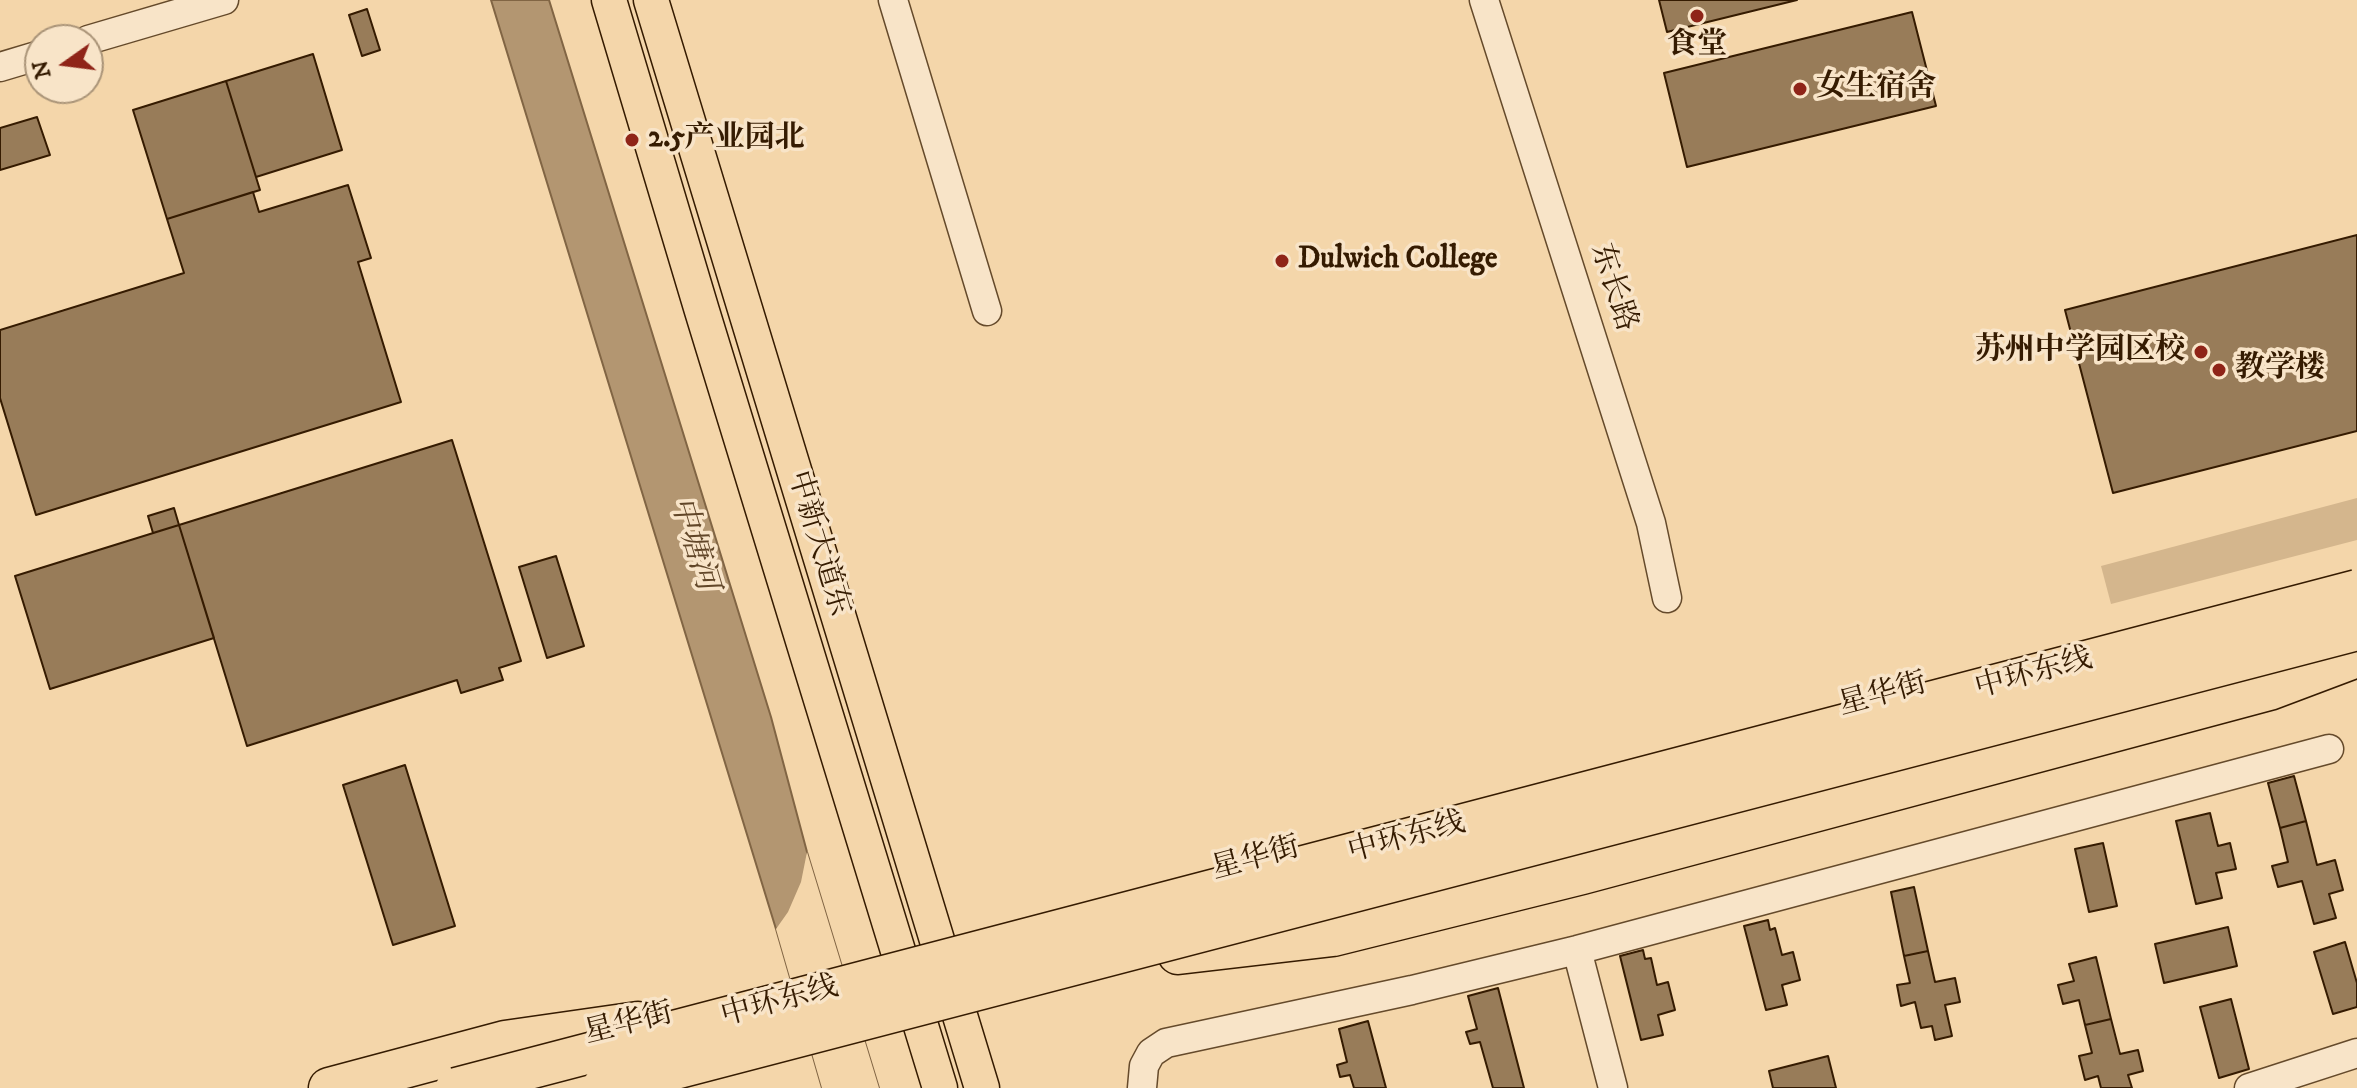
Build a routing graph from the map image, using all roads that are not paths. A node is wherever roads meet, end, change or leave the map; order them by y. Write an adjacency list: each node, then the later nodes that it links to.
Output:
1 (224, 0): 6 (street)
2 (609, 0): 19 (main road, 中新大道东)
3 (651, 0): 17 (main road, 中新大道东)
4 (893, 0): 9 (street)
5 (1484, 0): 12 (street, 东长路)
6 (104, 35)
7 (24, 60): 8 (street)
8 (0, 67)
9 (987, 311)
10 (2357, 572): 17 (main road, 星华街)
11 (2357, 590): 27 (highway, 中环东线, bridge)
12 (1667, 598)
13 (2357, 630): 28 (highway, 中环东线, bridge)
14 (2357, 647): 20 (main road)
15 (2357, 657): 20 (highway)
16 (2329, 749): 18 (street)
17 (938, 944): 19 (main road, 星华街); 21 (main road, 中新大道东)
18 (1577, 950): 32 (street); 33 (street)
19 (898, 954): 22 (main road, 中新大道东); 23 (main road, 星华街)
20 (1178, 954): 21 (main road)
21 (957, 1010): 22 (main road); 31 (main road, 中新大道东)
22 (920, 1021): 29 (main road); 30 (main road, 中新大道东)
23 (638, 1022): 25 (highway); 26 (main road, 星华街)
24 (2357, 1053): 34 (street)
25 (329, 1088)
26 (387, 1088)
27 (456, 1088)
28 (602, 1088)
29 (664, 1088)
30 (940, 1088)
31 (982, 1088)
32 (1142, 1088)
33 (1613, 1088)
34 (2249, 1088)

